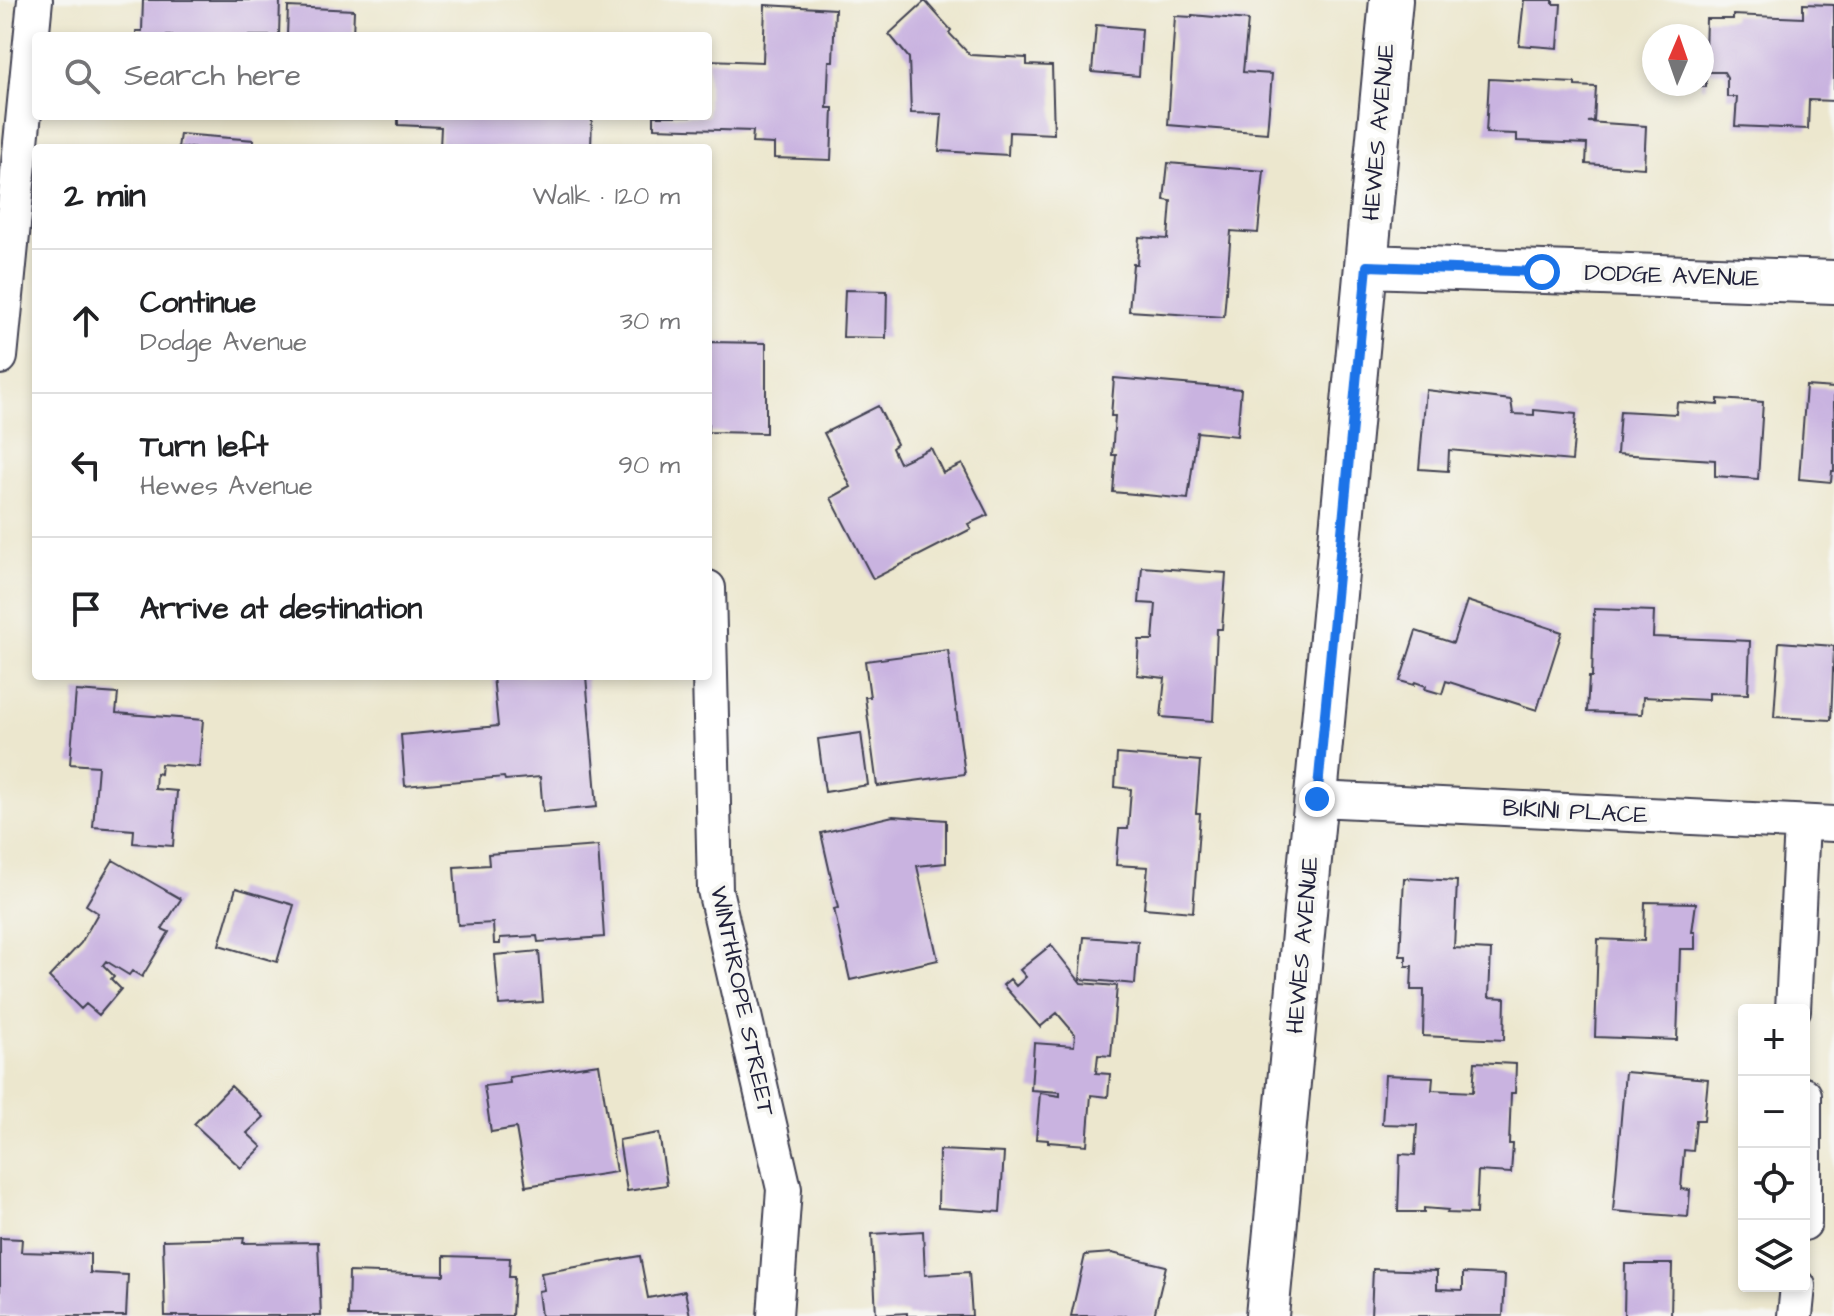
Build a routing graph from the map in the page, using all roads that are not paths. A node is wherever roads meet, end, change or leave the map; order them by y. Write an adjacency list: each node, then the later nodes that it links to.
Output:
1 (35, 0): 5 (street)
2 (1391, 0): 3 (street, HEWES AVENUE)
3 (1367, 266): 4 (street, DODGE AVENUE); 7 (street, HEWES AVENUE)
4 (1834, 282)
5 (0, 357)
6 (710, 680): 13 (street, WINTHROPE STREET)
7 (1317, 799): 8 (street, BIKINI PLACE); 14 (street, HEWES AVENUE)
8 (1818, 824): 9 (street)
9 (1794, 1004)
10 (1804, 1148): 11 (street)
11 (1804, 1220)
12 (1797, 1292): 15 (street)
13 (775, 1316)
14 (1267, 1316)
15 (1795, 1316)

